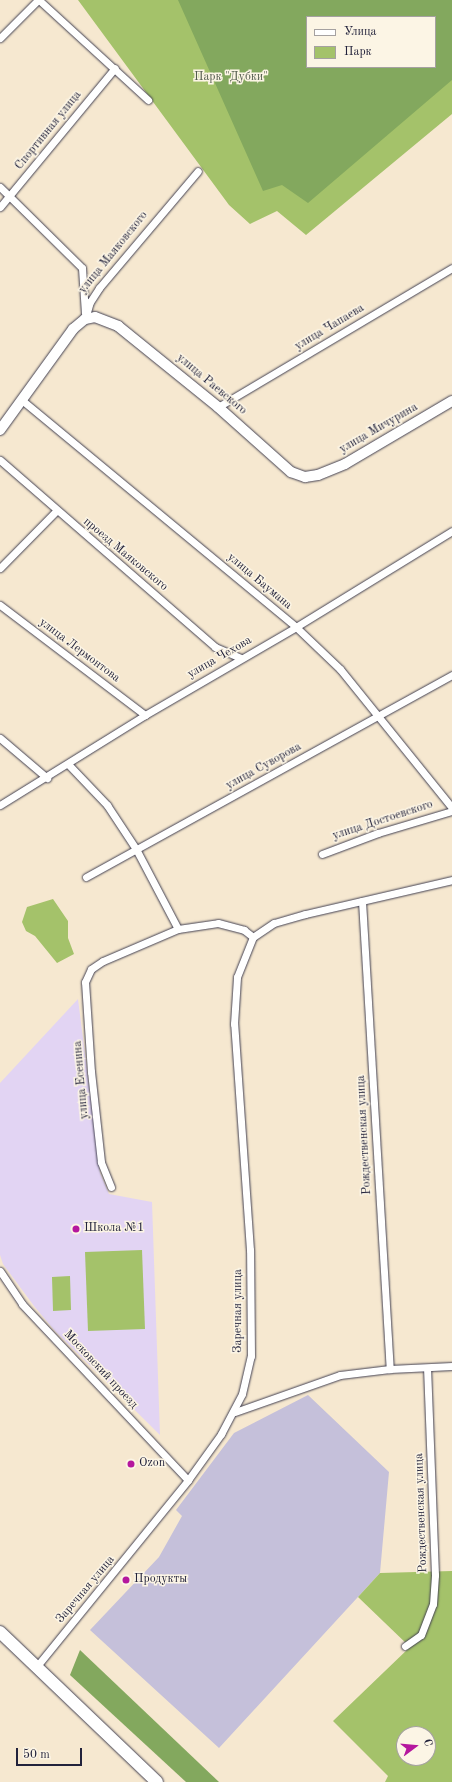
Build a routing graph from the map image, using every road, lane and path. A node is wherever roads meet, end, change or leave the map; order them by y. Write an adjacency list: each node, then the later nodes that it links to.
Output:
1 (38, 0): 2 (street); 3 (street)
2 (0, 38)
3 (114, 68): 4 (street); 7 (street, Спортивная улица)
4 (148, 100)
5 (198, 171): 10 (street, улица Маяковского)
6 (0, 187): 7 (street)
7 (9, 197): 8 (street, Спортивная улица); 10 (street)
8 (0, 207)
9 (452, 268): 13 (street, улица Чапаева)
10 (85, 319): 11 (street, улица Маяковского); 13 (street, улица Раевского)
11 (23, 401): 14 (street, улица Маяковского); 21 (street, улица Баумана)
12 (452, 401): 16 (street, улица Мичурина)
13 (218, 407): 16 (street, улица Раевского)
14 (0, 430)
15 (0, 460): 17 (street, проезд Маяковского)
16 (318, 475)
17 (56, 511): 19 (street); 22 (street, проезд Маяковского)
18 (452, 531): 21 (street, улица Чехова)
19 (0, 568)
20 (0, 605): 24 (street, улица Лермонтова)
21 (296, 627): 22 (street, улица Чехова); 25 (street, улица Баумана)
22 (241, 658): 24 (street, улица Чехова)
23 (452, 674): 25 (street, улица Суворова)
24 (145, 715): 27 (street, улица Чехова)
25 (379, 717): 29 (street, улица Баумана); 32 (street, улица Суворова)
26 (0, 738): 28 (street)
27 (68, 764): 28 (street, улица Чехова); 32 (street)
28 (47, 778): 30 (street, улица Чехова)
29 (451, 804)
30 (0, 805)
31 (452, 811): 33 (street, улица Достоевского)
32 (136, 849): 34 (street, улица Суворова); 37 (street)
33 (322, 854)
34 (86, 877)
35 (452, 880): 36 (street)
36 (362, 901): 38 (street); 43 (street, Рождественская улица)
37 (178, 929): 38 (street); 39 (street, улица Есенина)
38 (253, 937): 44 (street, Заречная улица)
39 (111, 1187)
40 (0, 1271): 45 (street, Московский проезд)
41 (452, 1366): 42 (street)
42 (427, 1368): 43 (street); 47 (street, Рождественская улица)
43 (390, 1369): 44 (street)
44 (235, 1412): 45 (street, Заречная улица)
45 (188, 1480): 48 (street, Заречная улица)
46 (0, 1632): 48 (main road)
47 (405, 1646)
48 (37, 1666): 49 (main road)
49 (157, 1782)

